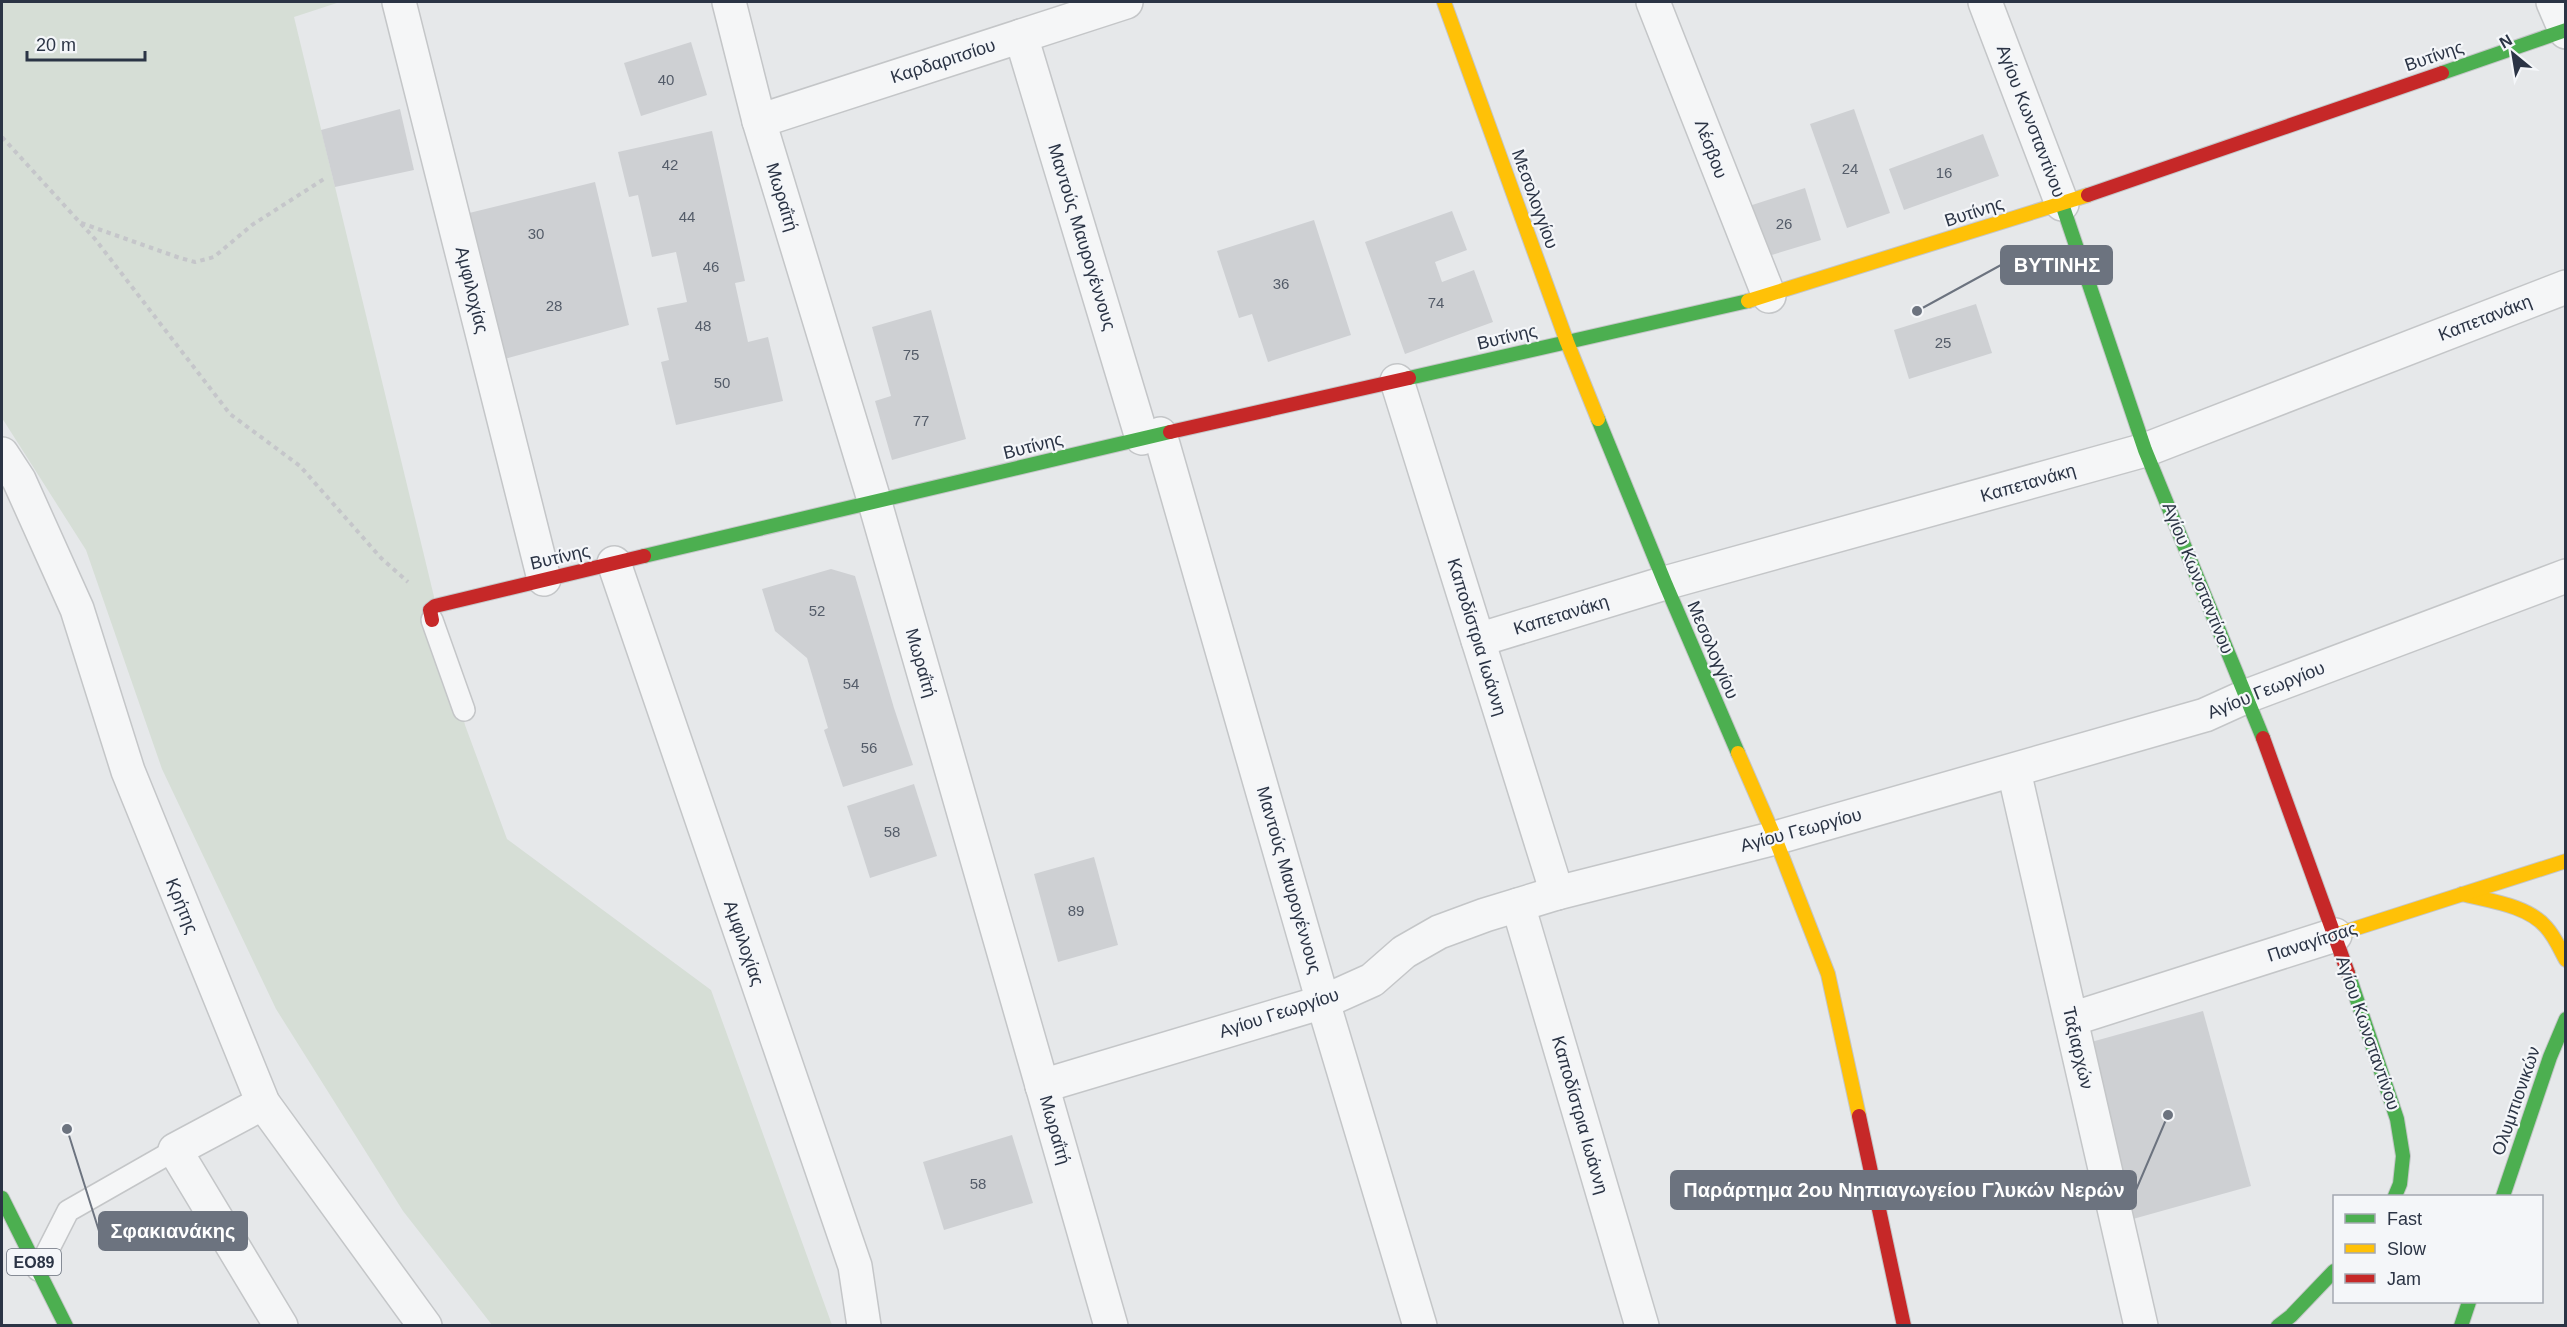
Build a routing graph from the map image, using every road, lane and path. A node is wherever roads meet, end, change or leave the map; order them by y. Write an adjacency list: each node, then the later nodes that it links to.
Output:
1 (399, 2): 24 (street, Αμφιλοχίας)
2 (729, 2): 9 (street, Μωραΐτή)
3 (1126, 2): 8 (street, Καρδαριτσίου)
4 (1444, 2): 16 (street, Μεσολογγίου)
5 (1653, 2): 15 (street, Λέσβου)
6 (1985, 2): 12 (street, Αγίου Κωνσταντίνου)
7 (2562, 23): 12 (street, Βυτίνης)
8 (1021, 36): 9 (street, Καρδαριτσίου); 18 (street, Μαντούς Μαυρογέννους)
9 (759, 122): 21 (street, Μωραΐτή)
10 (2, 137): 13 (path)
11 (327, 177): 13 (path)
12 (2062, 204): 15 (street, Βυτίνης); 19 (street, Αγίου Κωνσταντίνου)
13 (81, 223): 26 (path)
14 (2565, 287): 19 (street, Καπετανάκη)
15 (1769, 296): 16 (street, Βυτίνης)
16 (1567, 342): 17 (street, Βυτίνης); 25 (street, Μεσολογγίου)
17 (1397, 381): 18 (street, Βυτίνης); 27 (street, Καποδίστρια Ιωάννη)
18 (1151, 436): 21 (street, Βυτίνης); 38 (street, Μαντούς Μαυρογέννους)
19 (2145, 450): 25 (street, Καπετανάκη); 28 (street, Αγίου Κωνσταντίνου)
20 (2, 454): 42 (street, Κρήτης)
21 (874, 503): 22 (street, Βυτίνης); 41 (street, Μωραΐτή)
22 (614, 563): 24 (street, Βυτίνης); 53 (street, Αμφιλοχίας)
23 (2565, 576): 28 (street, Αγίου Γεωργίου)
24 (544, 579): 26 (street, Βυτίνης)
25 (1665, 583): 27 (street, Καπετανάκη); 31 (street, Μεσολογγίου)
26 (433, 613): 29 (lane)
27 (1478, 640): 33 (street, Καποδίστρια Ιωάννη)
28 (2247, 696): 30 (street, Αγίου Γεωργίου); 36 (street, Αγίου Κωνσταντίνου)
29 (464, 710)
30 (2014, 771): 31 (street, Αγίου Γεωργίου); 40 (street, Ταξιαρχών)
31 (1775, 838): 33 (street, Αγίου Γεωργίου); 57 (street, Μεσολογγίου)
32 (2561, 863): 34 (street, Παναγίτσας)
33 (1557, 893): 35 (street, Αγίου Γεωργίου)
34 (2462, 894): 36 (street, Παναγίτσας); 37 (street)
35 (1518, 905): 38 (street, Αγίου Γεωργίου); 56 (street, Καποδίστρια Ιωάννη)
36 (2335, 935): 40 (street, Παναγίτσας); 44 (street, Αγίου Κωνσταντίνου)
37 (2565, 960)
38 (1323, 1002): 41 (street, Αγίου Γεωργίου); 55 (street, Μαντούς Μαυρογέννους)
39 (2565, 1018): 45 (street, Ολυμπιονικών)
40 (2072, 1019): 58 (street, Ταξιαρχών)
41 (1042, 1086): 54 (street, Μωραΐτή)
42 (263, 1103): 43 (street); 52 (street, Κρήτης)
43 (175, 1150): 47 (lane); 51 (street)
44 (2396, 1195)
45 (2504, 1195)
46 (2, 1198): 47 (street, ΕΟ89)
47 (38, 1270): 50 (street, ΕΟ89)
48 (2333, 1272): 59 (street)
49 (2469, 1303): 60 (street)
50 (66, 1326)
51 (281, 1326)
52 (425, 1326)
53 (864, 1326)
54 (1110, 1326)
55 (1420, 1326)
56 (1642, 1326)
57 (1904, 1326)
58 (2141, 1326)
59 (2278, 1326)
60 (2462, 1326)

